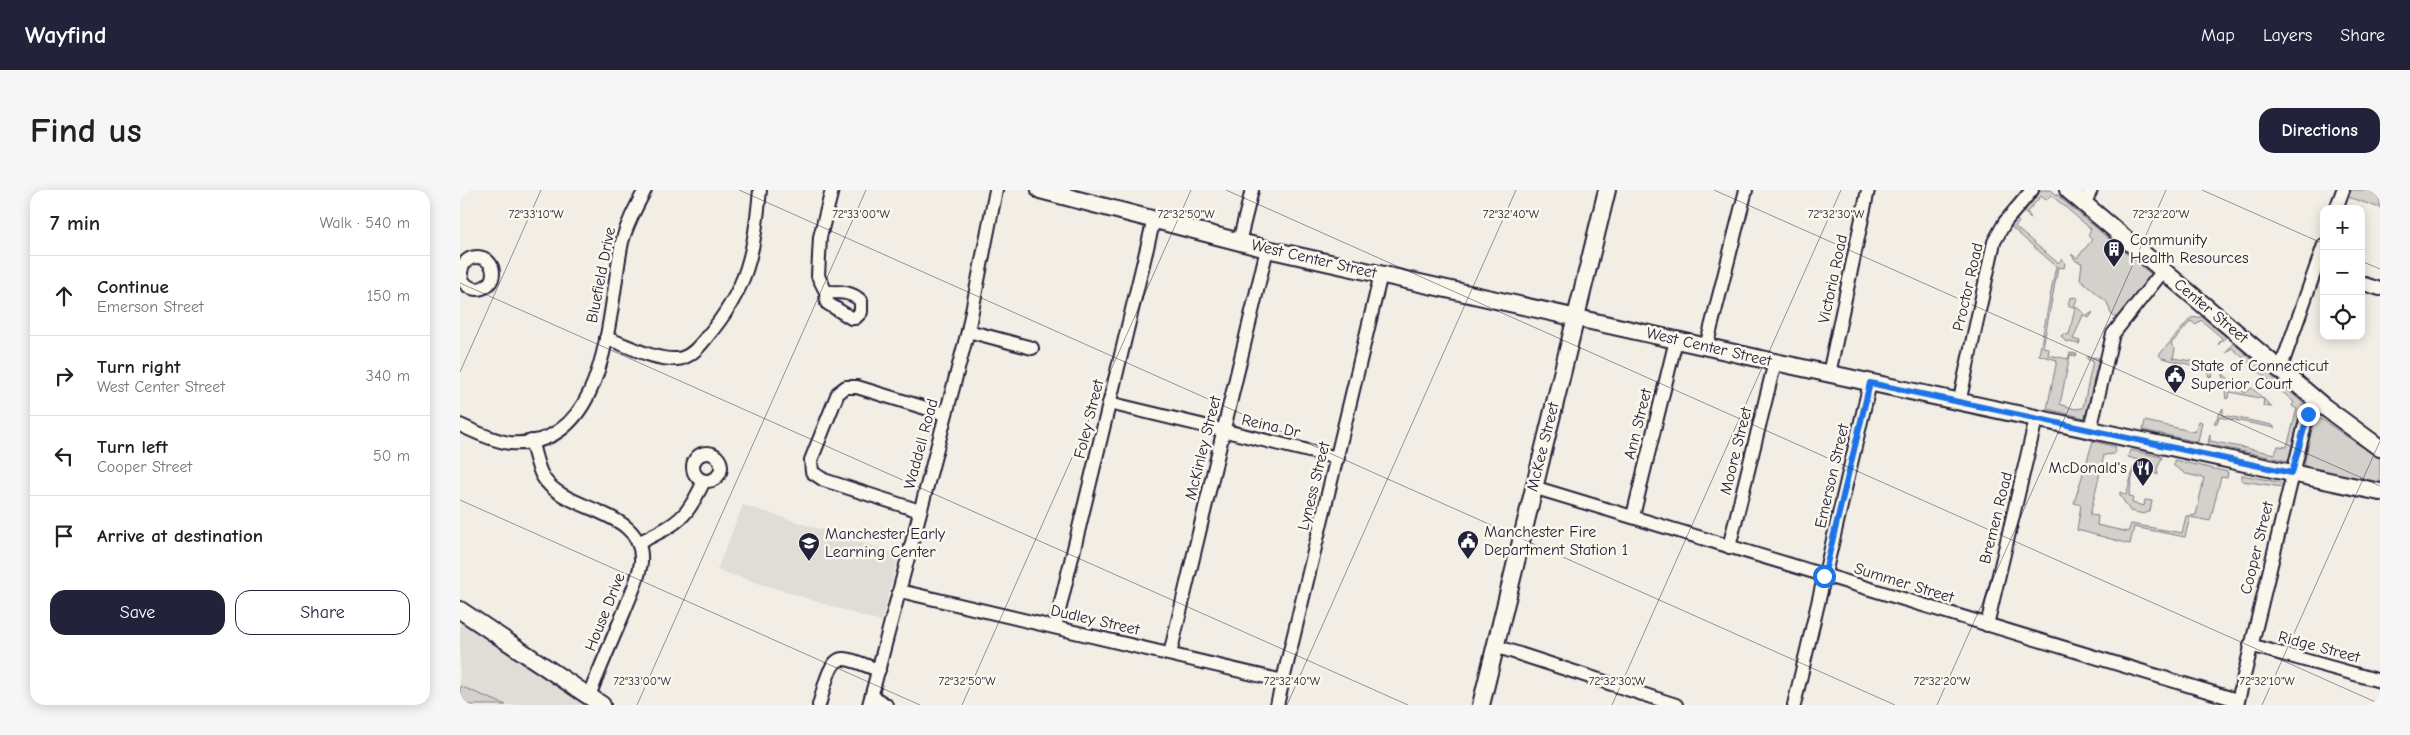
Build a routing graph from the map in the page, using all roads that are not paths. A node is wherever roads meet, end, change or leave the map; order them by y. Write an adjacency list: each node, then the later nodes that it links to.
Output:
1 (645, 190): 26 (street, Bluefield Drive)
2 (760, 190): 26 (street, Bluefield Drive)
3 (832, 190): 23 (street)
4 (996, 190): 25 (street, Waddell Road)
5 (1040, 190): 15 (main road, West Center Street)
6 (1252, 190): 16 (street)
7 (1607, 190): 24 (main road, McKee Street)
8 (1746, 190): 28 (street)
9 (1868, 190): 32 (street, Victoria Road)
10 (2032, 190): 35 (street, Proctor Road)
11 (2068, 190): 13 (main road, Center Street)
12 (2343, 190): 14 (street)
13 (2087, 197): 19 (main road, Center Street)
14 (2337, 205)
15 (1154, 219): 16 (main road, West Center Street); 36 (street, Foley Street)
16 (1240, 242): 17 (main road, West Center Street)
17 (1267, 249): 20 (main road, West Center Street); 41 (street, McKinley Street)
18 (2320, 268): 31 (street)
19 (2163, 271): 31 (main road, Center Street); 40 (street)
20 (1381, 274): 24 (main road, West Center Street); 44 (street, Lyness Street)
21 (2365, 283): 22 (street)
22 (2380, 289)
23 (826, 292)
24 (1575, 317): 27 (main road, West Center Street); 47 (main road, McKee Street)
25 (968, 331): 29 (street); 37 (street, Waddell Road)
26 (606, 338): 42 (street)
27 (1676, 340): 28 (main road, West Center Street); 50 (street, Ann Street)
28 (1706, 347): 30 (main road, West Center Street)
29 (1032, 348)
30 (1774, 362): 32 (main road, West Center Street); 52 (street, Moore Street)
31 (2280, 370): 34 (main road, Center Street)
32 (1829, 374): 33 (main road, West Center Street)
33 (1870, 383): 35 (main road, West Center Street); 53 (street, Emerson Street)
34 (2316, 400): 43 (main road, Center Street); 45 (street, Cooper Street)
35 (1959, 402): 38 (main road, West Center Street)
36 (1109, 403): 41 (street, Reina Dr); 57 (street, Foley Street)
37 (945, 414): 49 (street, Waddell Road); 49 (street)
38 (2036, 419): 40 (main road, West Center Street); 56 (street, Bremen Road)
39 (460, 426): 42 (street)
40 (2090, 430): 45 (main road, West Center Street)
41 (1224, 431): 44 (street, Reina Dr); 60 (street, McKinley Street)
42 (531, 441): 51 (street)
43 (2380, 448)
44 (1338, 458): 62 (street, Lyness Street)
45 (2292, 473): 48 (main road, West Center Street); 58 (street, Cooper Street)
46 (704, 481): 51 (street)
47 (1534, 487): 50 (street, Summer Street); 59 (main road, McKee Street)
48 (2380, 492)
49 (920, 511): 54 (street, Waddell Road)
50 (1633, 516): 52 (street, Summer Street)
51 (638, 543): 64 (street, House Drive)
52 (1729, 548): 53 (street, Summer Street)
53 (1824, 576): 56 (street, Summer Street); 72 (street, Emerson Street)
54 (900, 591): 57 (street, Dudley Street); 61 (street, Waddell Road)
55 (460, 610): 64 (main road)
56 (1987, 625): 66 (street, Summer Street)
57 (1055, 627): 60 (street, Dudley Street)
58 (2250, 645): 63 (street, Ridge Street); 66 (street, Cooper Street)
59 (1495, 646): 70 (main road, McKee Street); 71 (street)
60 (1170, 654): 62 (street, Dudley Street)
61 (879, 670): 65 (street, Waddell Road); 67 (street)
62 (1283, 681): 69 (street, Lyness Street)
63 (2380, 681)
64 (595, 701)
65 (871, 701): 68 (street)
66 (2237, 703)
67 (819, 705)
68 (886, 705)
69 (1277, 705)
70 (1481, 705)
71 (1676, 705)
72 (1794, 705)

